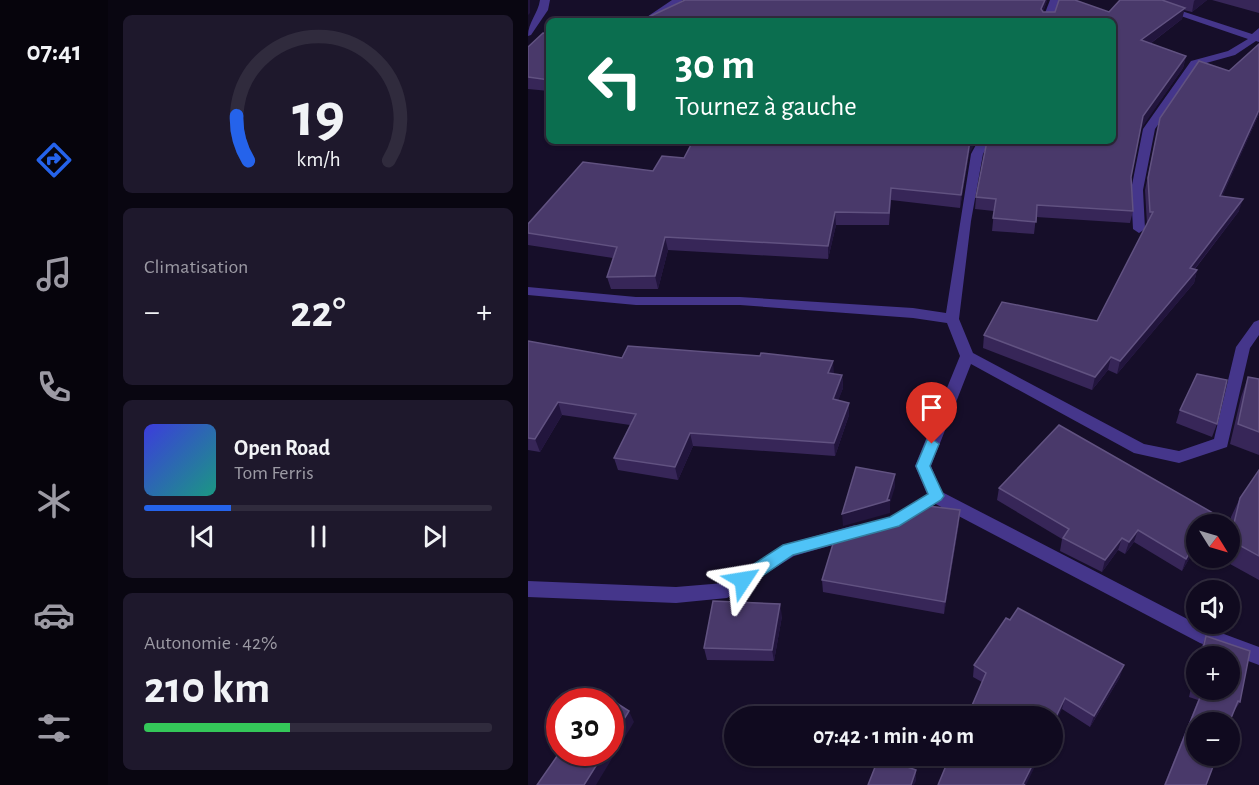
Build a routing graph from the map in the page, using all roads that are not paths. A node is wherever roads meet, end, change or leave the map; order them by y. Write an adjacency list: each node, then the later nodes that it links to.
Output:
1 (545, 0): 7 (street)
2 (678, 0): 5 (street)
3 (1055, 0): 6 (street)
4 (1139, 0): 8 (street)
5 (651, 18)
6 (1048, 18)
7 (528, 33)
8 (1258, 36): 10 (street)
9 (982, 144): 12 (street)
10 (1139, 229)
11 (528, 291): 12 (street)
12 (952, 320): 14 (street)
13 (1259, 325): 14 (street)
14 (967, 356): 15 (street)
15 (936, 496): 16 (street); 19 (street)
16 (919, 506)
17 (873, 528): 18 (street)
18 (528, 589)
19 (1259, 656)

